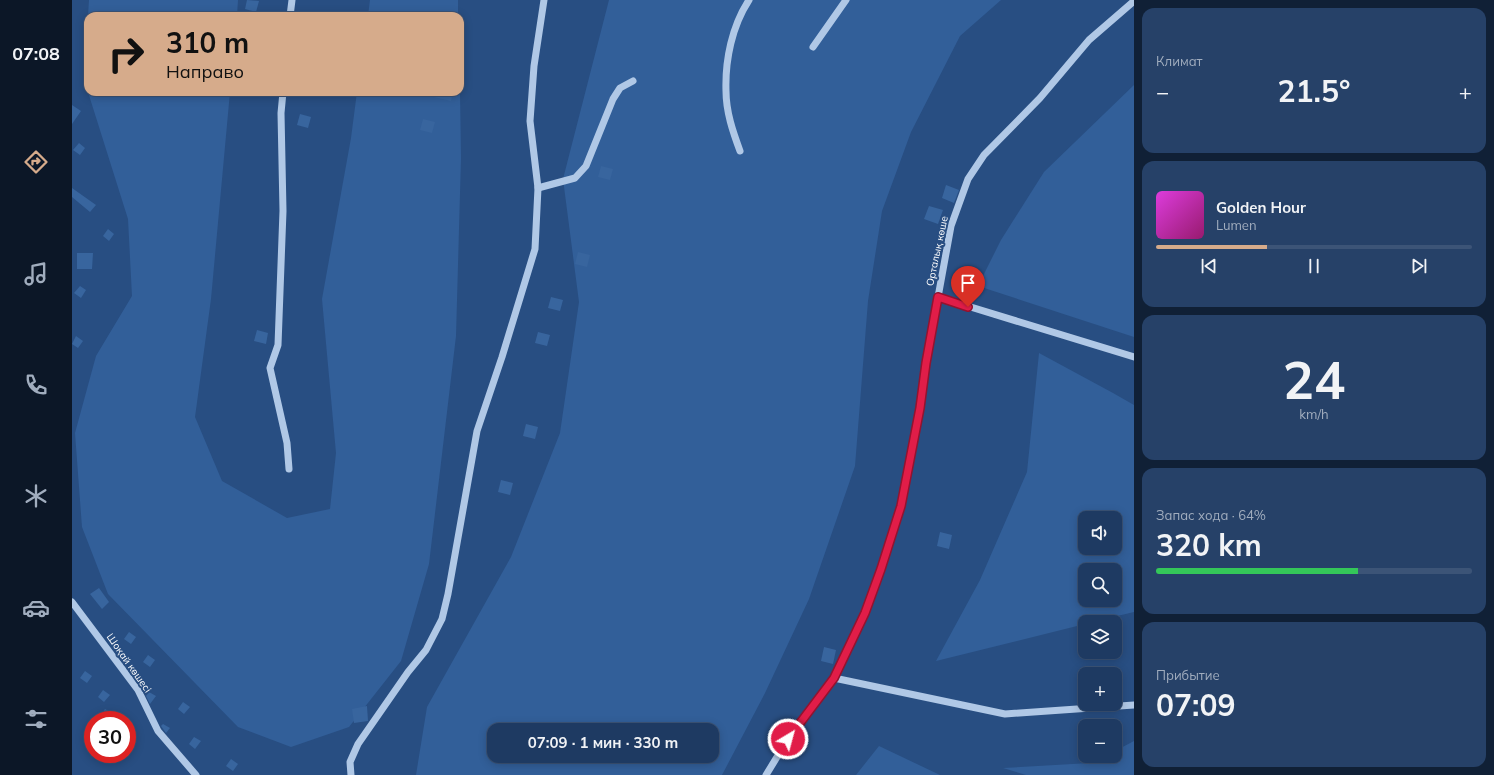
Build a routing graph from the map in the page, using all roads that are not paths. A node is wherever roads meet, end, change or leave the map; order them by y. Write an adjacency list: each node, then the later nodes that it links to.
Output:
1 (292, 0): 6 (street)
2 (544, 0): 11 (street)
3 (749, 0): 10 (street)
4 (846, 0): 7 (street)
5 (1134, 1): 12 (street, Орталық көше)
6 (290, 12)
7 (813, 47)
8 (633, 81): 11 (street)
9 (283, 96): 14 (street)
10 (740, 151)
11 (538, 188): 19 (street)
12 (938, 297): 13 (street); 16 (street, Орталық көше)
13 (1134, 358)
14 (289, 469)
15 (72, 602): 18 (street, Шоқай көшесі)
16 (834, 678): 17 (street); 20 (street, Орталық көше)
17 (1134, 705)
18 (196, 775)
19 (351, 775)
20 (766, 775)

